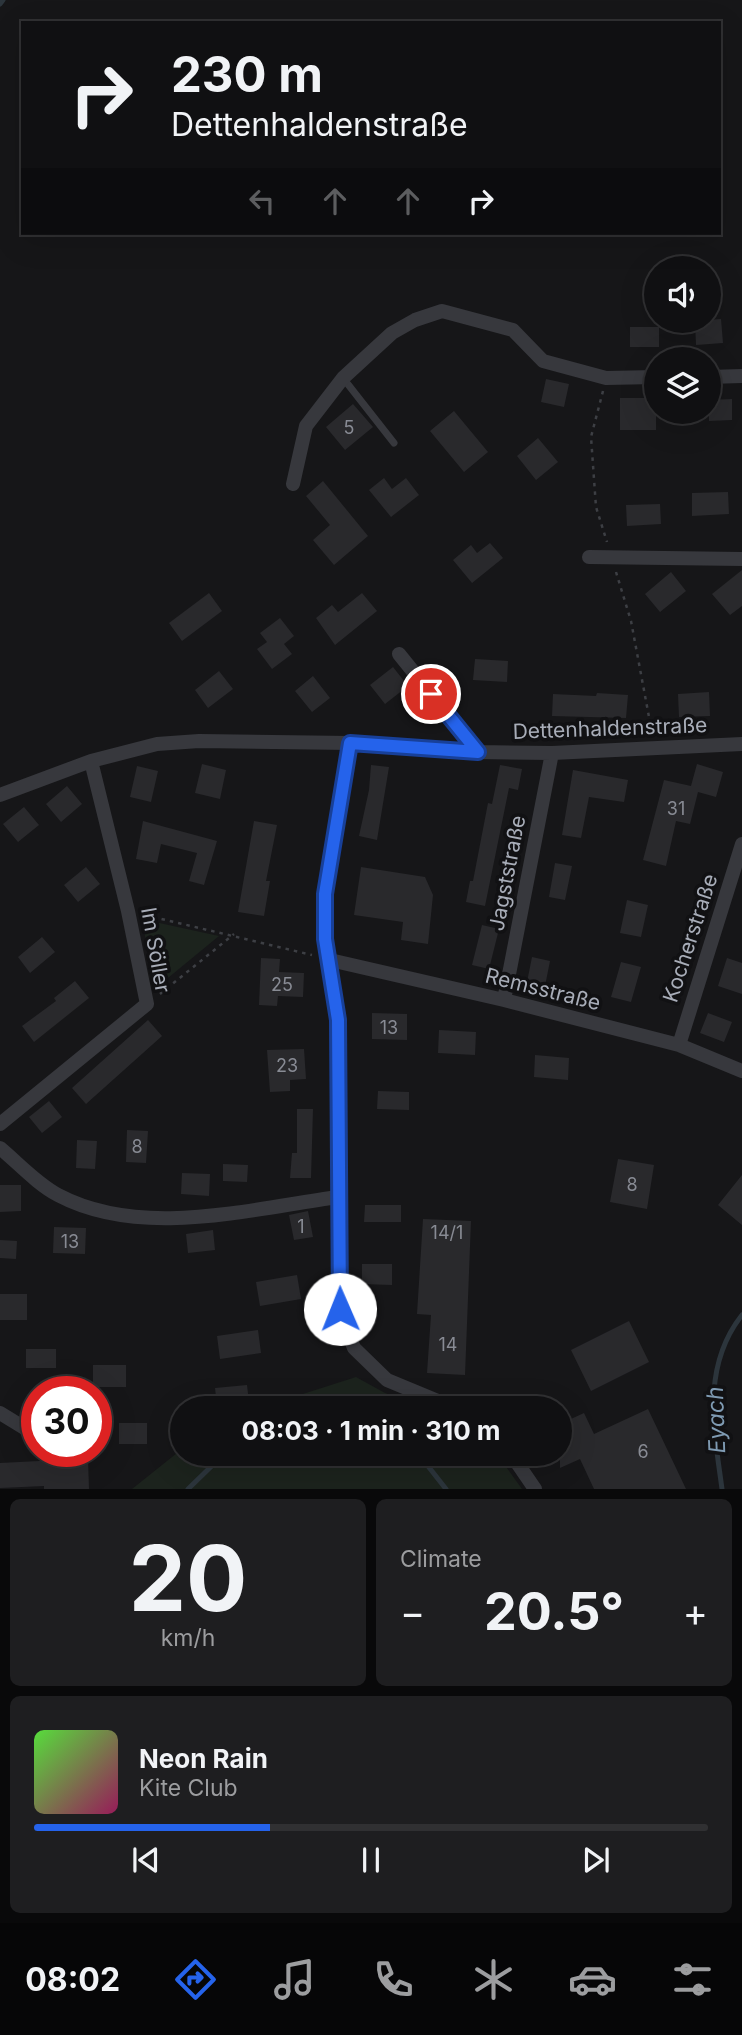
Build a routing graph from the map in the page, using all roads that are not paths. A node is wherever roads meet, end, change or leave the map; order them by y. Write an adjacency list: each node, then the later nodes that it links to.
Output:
1 (742, 376): 3 (street)
2 (644, 377): 4 (street)
3 (721, 377)
4 (343, 378): 5 (lane); 6 (street)
5 (394, 443)
6 (293, 484)
7 (589, 557): 8 (street)
8 (742, 559)
9 (399, 654): 12 (street)
10 (350, 743): 12 (street, Dettenhaldenstraße); 14 (street, Dettenhaldenstraße); 17 (street)
11 (742, 744): 13 (street, Dettenhaldenstraße)
12 (478, 752): 13 (street, Dettenhaldenstraße)
13 (552, 753): 18 (street, Jagststraße)
14 (91, 761): 15 (street, Dettenhaldenstraße); 21 (street, Im Söller)
15 (0, 795)
16 (742, 844): 19 (street, Kocherstraße)
17 (330, 960): 18 (street, Remsstraße); 23 (street)
18 (505, 1000): 19 (street, Remsstraße)
19 (679, 1045): 20 (street, Remsstraße)
20 (742, 1071)
21 (0, 1124)
22 (0, 1148): 23 (street)
23 (338, 1197): 24 (street)
24 (426, 1396)
25 (0, 1413): 26 (street)
26 (21, 1426)
27 (519, 1466): 28 (street)
28 (535, 1489)

